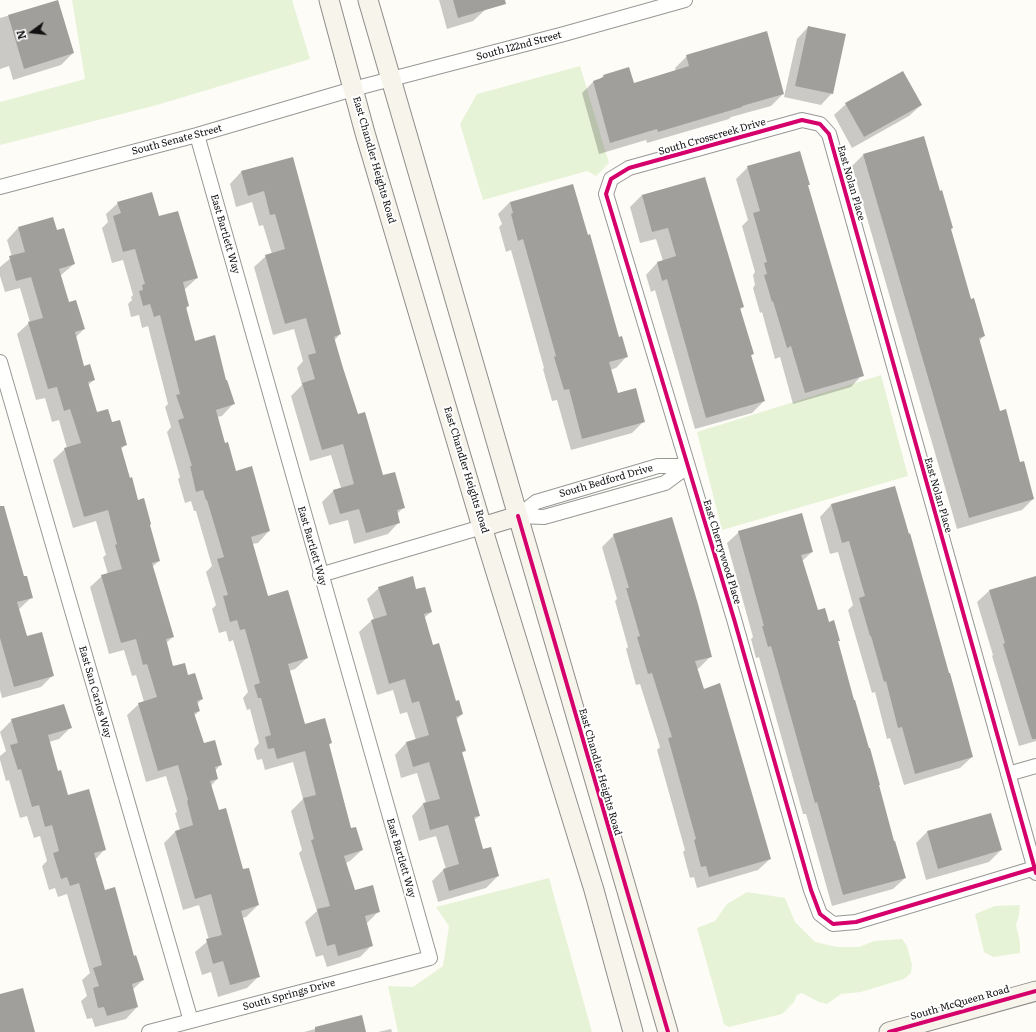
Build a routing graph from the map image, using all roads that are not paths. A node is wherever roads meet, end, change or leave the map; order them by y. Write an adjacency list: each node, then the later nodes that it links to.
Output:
1 (329, 0): 5 (main road, East Chandler Heights Road)
2 (368, 0): 4 (main road, East Chandler Heights Road)
3 (685, 0): 4 (street, South 122nd Street)
4 (391, 80): 5 (street, South 122nd Street); 14 (main road, East Chandler Heights Road)
5 (353, 89): 7 (street, South Senate Street); 15 (main road, East Chandler Heights Road)
6 (820, 124): 8 (street, South Crosscreek Drive); 18 (street, East Nolan Place)
7 (197, 135): 9 (street, South Senate Street); 16 (street, East Bartlett Way)
8 (611, 179): 11 (street, East Cherrywood Place)
9 (0, 187)
10 (0, 362): 22 (street, East San Carlos Way)
11 (688, 466): 12 (street, South Bedford Drive); 13 (street, South Bedford Drive); 19 (street, East Cherrywood Place)
12 (602, 483): 13 (street); 14 (street, South Bedford Drive)
13 (606, 500): 14 (street, South Bedford Drive)
14 (518, 516): 15 (main road); 25 (main road, East Chandler Heights Road)
15 (482, 527): 16 (street); 24 (main road, East Chandler Heights Road)
16 (320, 575): 20 (street, East Bartlett Way)
17 (1036, 766): 18 (street)
18 (1008, 774): 19 (street, East Nolan Place)
19 (1035, 871)
20 (430, 958): 22 (street, South Springs Drive)
21 (1036, 991): 26 (main road, South McQueen Road)
22 (191, 1021): 23 (street, South Springs Drive)
23 (149, 1032)
24 (633, 1032)
25 (668, 1032)
26 (889, 1032)

